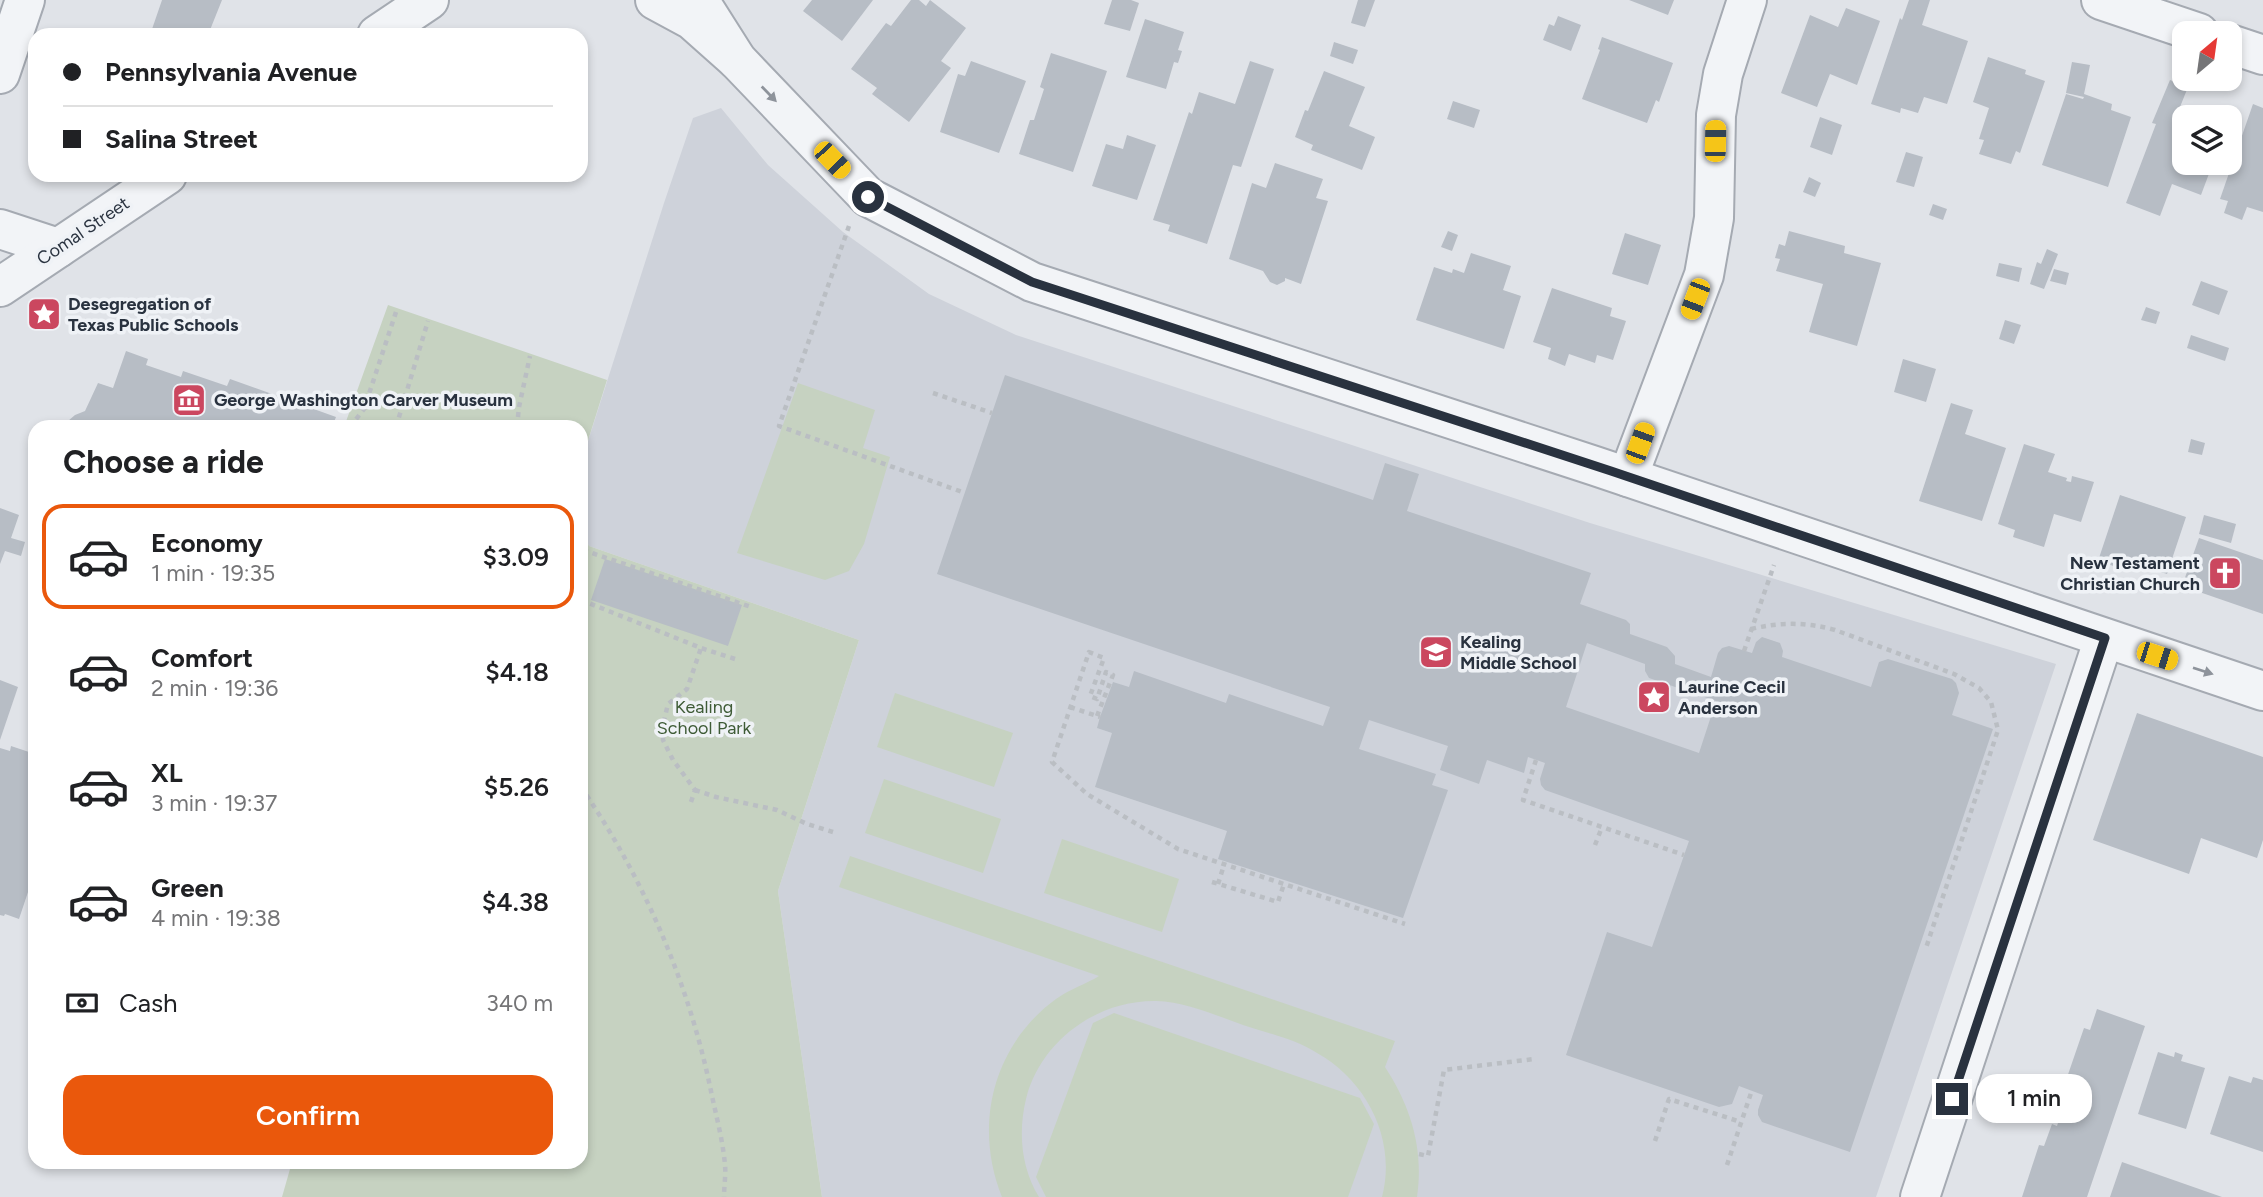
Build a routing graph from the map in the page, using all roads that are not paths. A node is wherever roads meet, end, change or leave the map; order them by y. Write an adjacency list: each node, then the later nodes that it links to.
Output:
1 (25, 0): 12 (street)
2 (429, 0): 8 (street)
3 (655, 0): 11 (street)
4 (699, 0): 11 (street)
5 (1747, 0): 17 (street)
6 (2101, 0): 7 (street)
7 (2172, 24)
8 (387, 28)
9 (2242, 48): 10 (street)
10 (2263, 55)
11 (737, 60): 17 (street, one-way to 17)
12 (0, 74)
13 (157, 182): 15 (street, Comal Street)
14 (0, 229): 15 (street)
15 (58, 248): 16 (street, Comal Street)
16 (0, 287)
17 (1628, 477): 18 (street)
18 (2105, 638): 19 (street, one-way to 19); 20 (street)
19 (2263, 691)
20 (1920, 1197)

